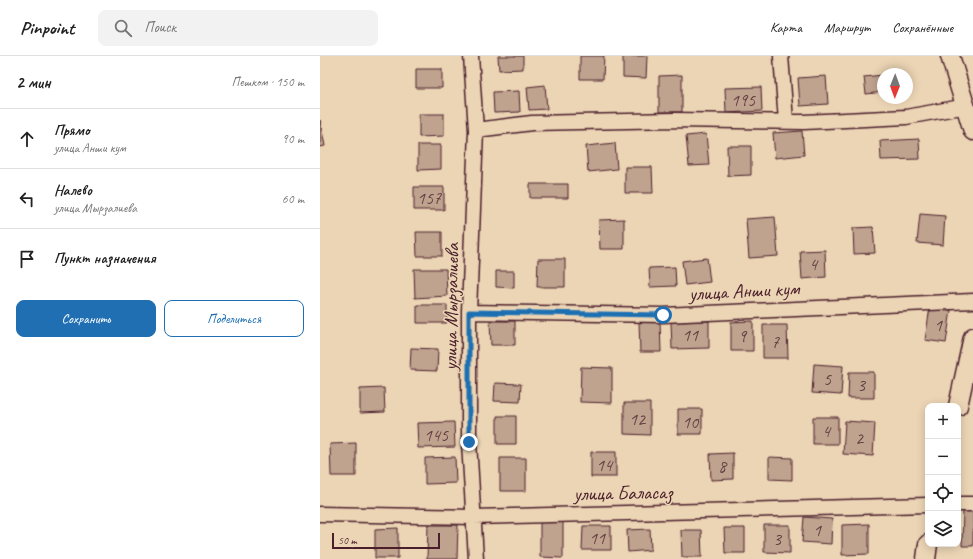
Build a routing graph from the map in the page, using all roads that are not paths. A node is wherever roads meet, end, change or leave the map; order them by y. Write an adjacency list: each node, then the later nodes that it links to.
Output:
1 (471, 56): 6 (street, улица Мырзалиева)
2 (781, 56): 5 (street)
3 (950, 56): 4 (main road)
4 (967, 106): 5 (street); 7 (main road)
5 (786, 121): 6 (street)
6 (476, 130): 9 (street, улица Мырзалиева)
7 (973, 131)
8 (973, 301): 9 (street, улица Анши кум)
9 (469, 312): 16 (street, улица Мырзалиева)
10 (973, 337): 11 (main road)
11 (959, 403)
12 (961, 504): 13 (street)
13 (973, 504)
14 (925, 505): 16 (street, улица Баласаз)
15 (320, 514): 16 (street, улица Баласаз)
16 (473, 517): 18 (street, улица Мырзалиева)
17 (928, 547): 19 (main road)
18 (476, 559)
19 (926, 559)

